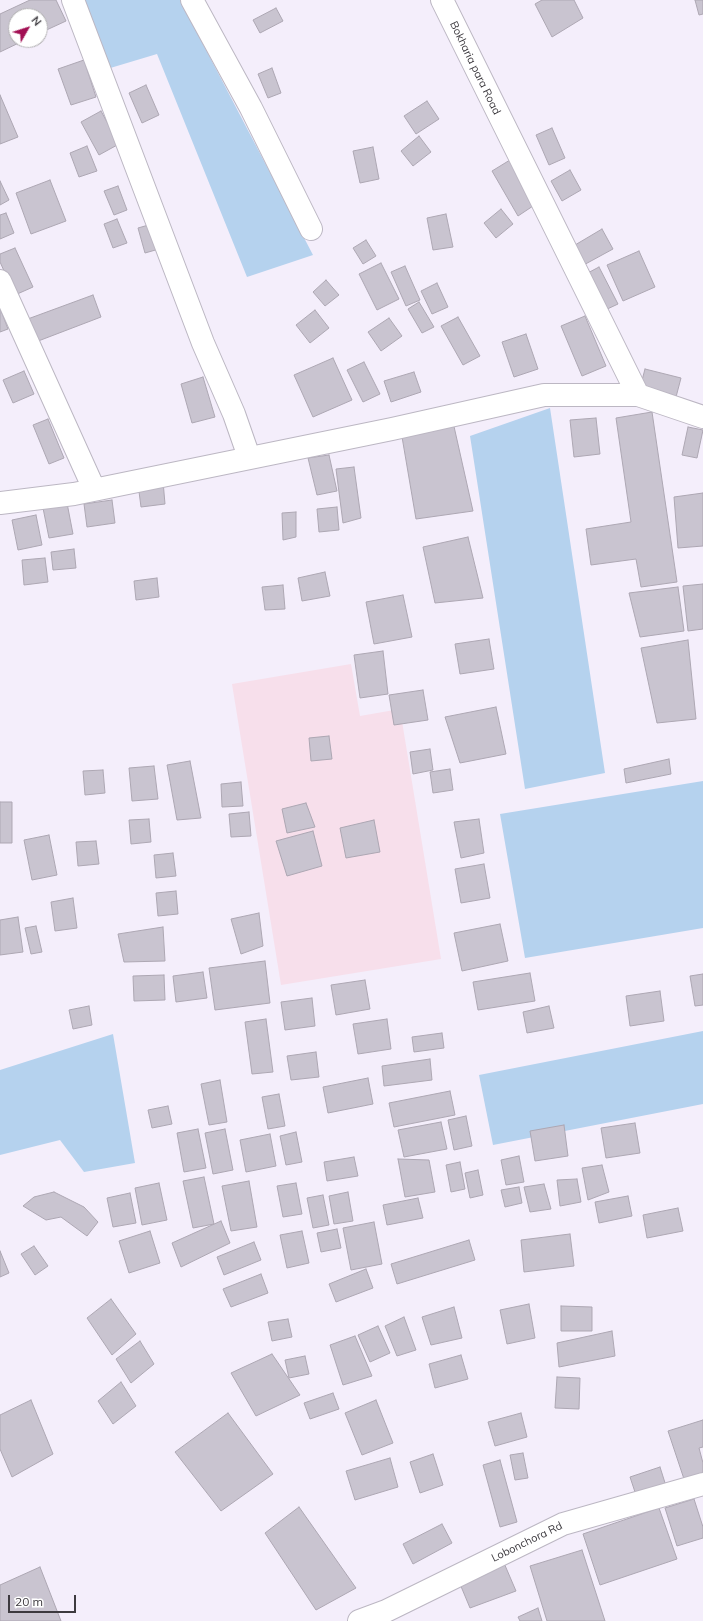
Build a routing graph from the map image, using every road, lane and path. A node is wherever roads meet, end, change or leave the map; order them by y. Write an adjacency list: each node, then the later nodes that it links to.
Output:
1 (73, 0): 8 (street)
2 (192, 0): 4 (street)
3 (442, 0): 6 (street, Bokharia para Road)
4 (311, 229)
5 (0, 281): 9 (street)
6 (638, 395): 7 (street); 8 (street)
7 (703, 417)
8 (249, 457): 9 (street)
9 (94, 489): 10 (street)
10 (0, 503)
11 (703, 1484): 12 (street, Lobonchora Rd)
12 (359, 1621)

